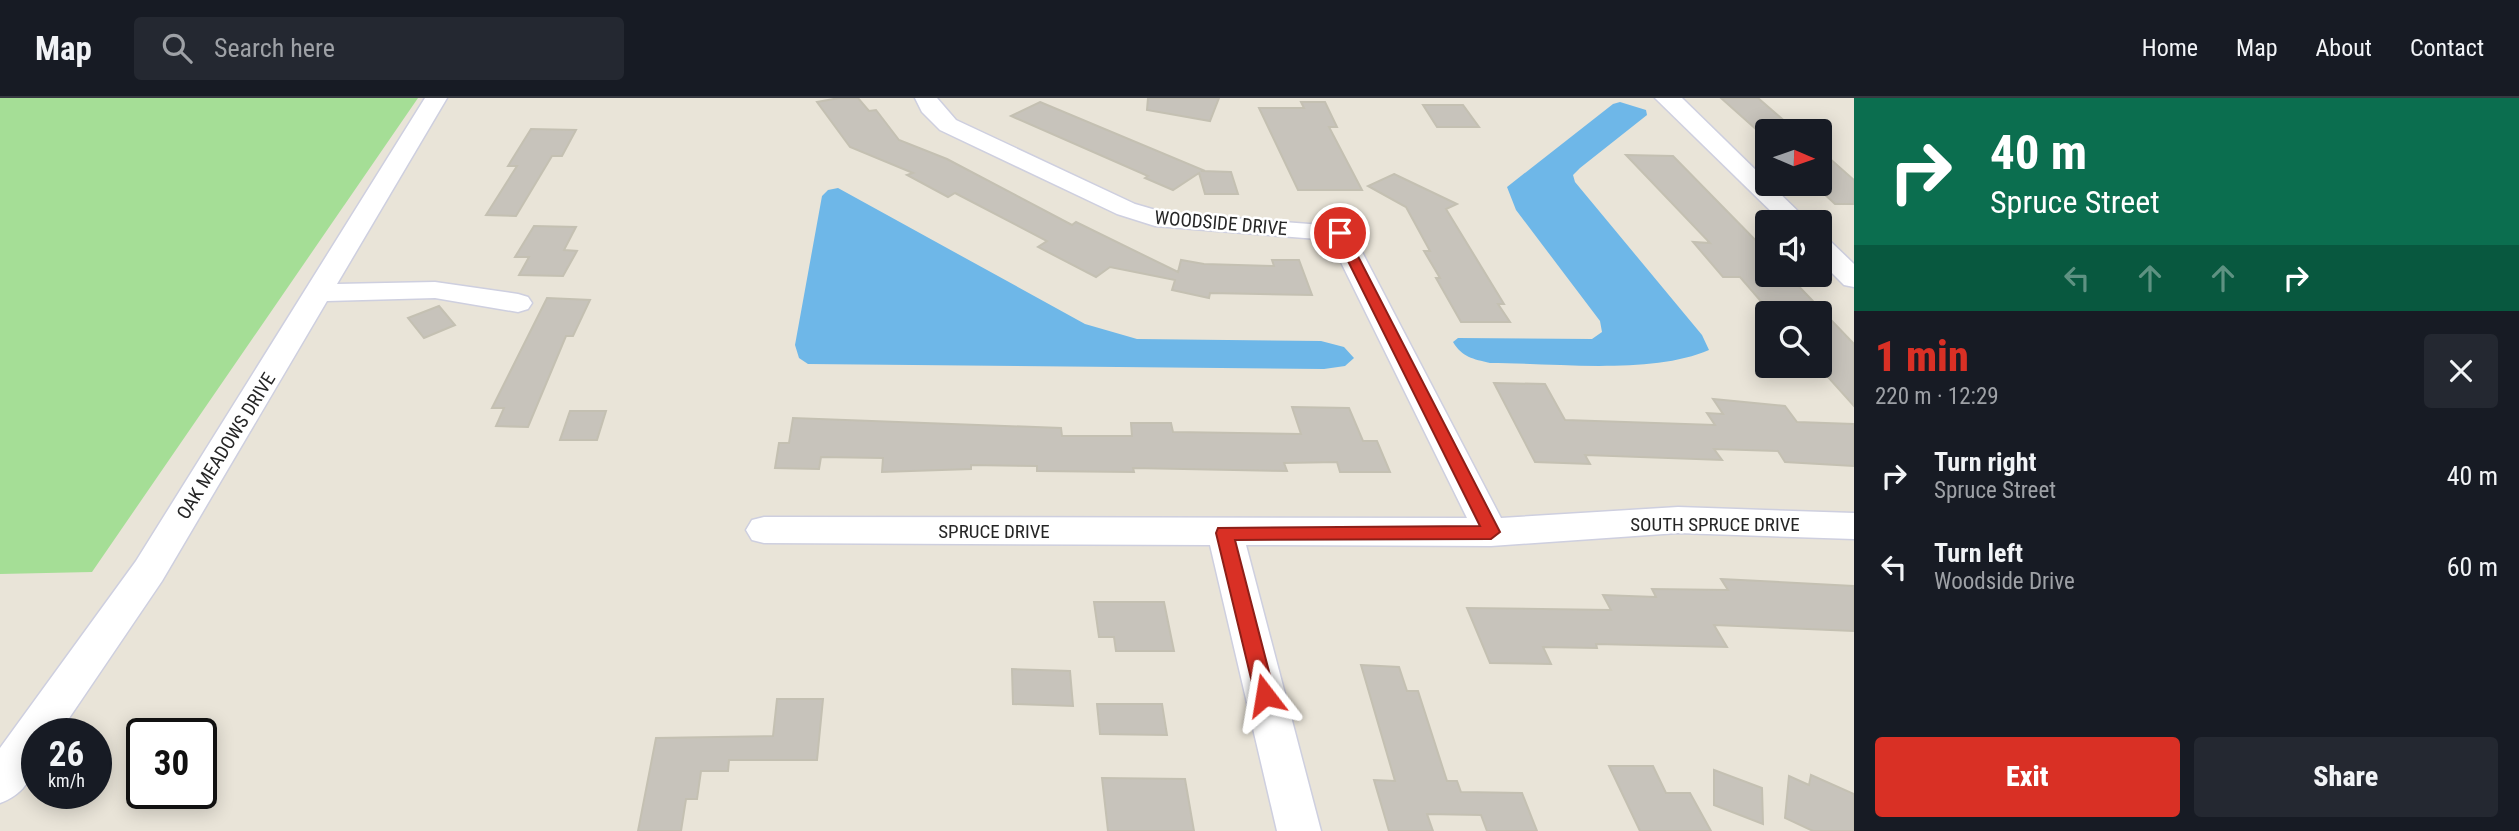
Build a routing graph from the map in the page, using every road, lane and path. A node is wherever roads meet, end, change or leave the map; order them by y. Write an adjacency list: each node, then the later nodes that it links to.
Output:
1 (436, 98): 7 (street, OAK MEADOWS DRIVE)
2 (926, 98): 11 (street, WOODSIDE DRIVE)
3 (1665, 98): 4 (street)
4 (1784, 210)
5 (1832, 258): 6 (street)
6 (1854, 279)
7 (320, 293): 8 (street); 13 (street, OAK MEADOWS DRIVE)
8 (518, 303)
9 (1854, 526): 11 (street, SOUTH SPRUCE DRIVE)
10 (764, 530): 12 (street, SPRUCE DRIVE)
11 (1491, 532): 12 (street, SOUTH SPRUCE DRIVE)
12 (1224, 533): 14 (street)
13 (0, 783)
14 (1299, 831)

